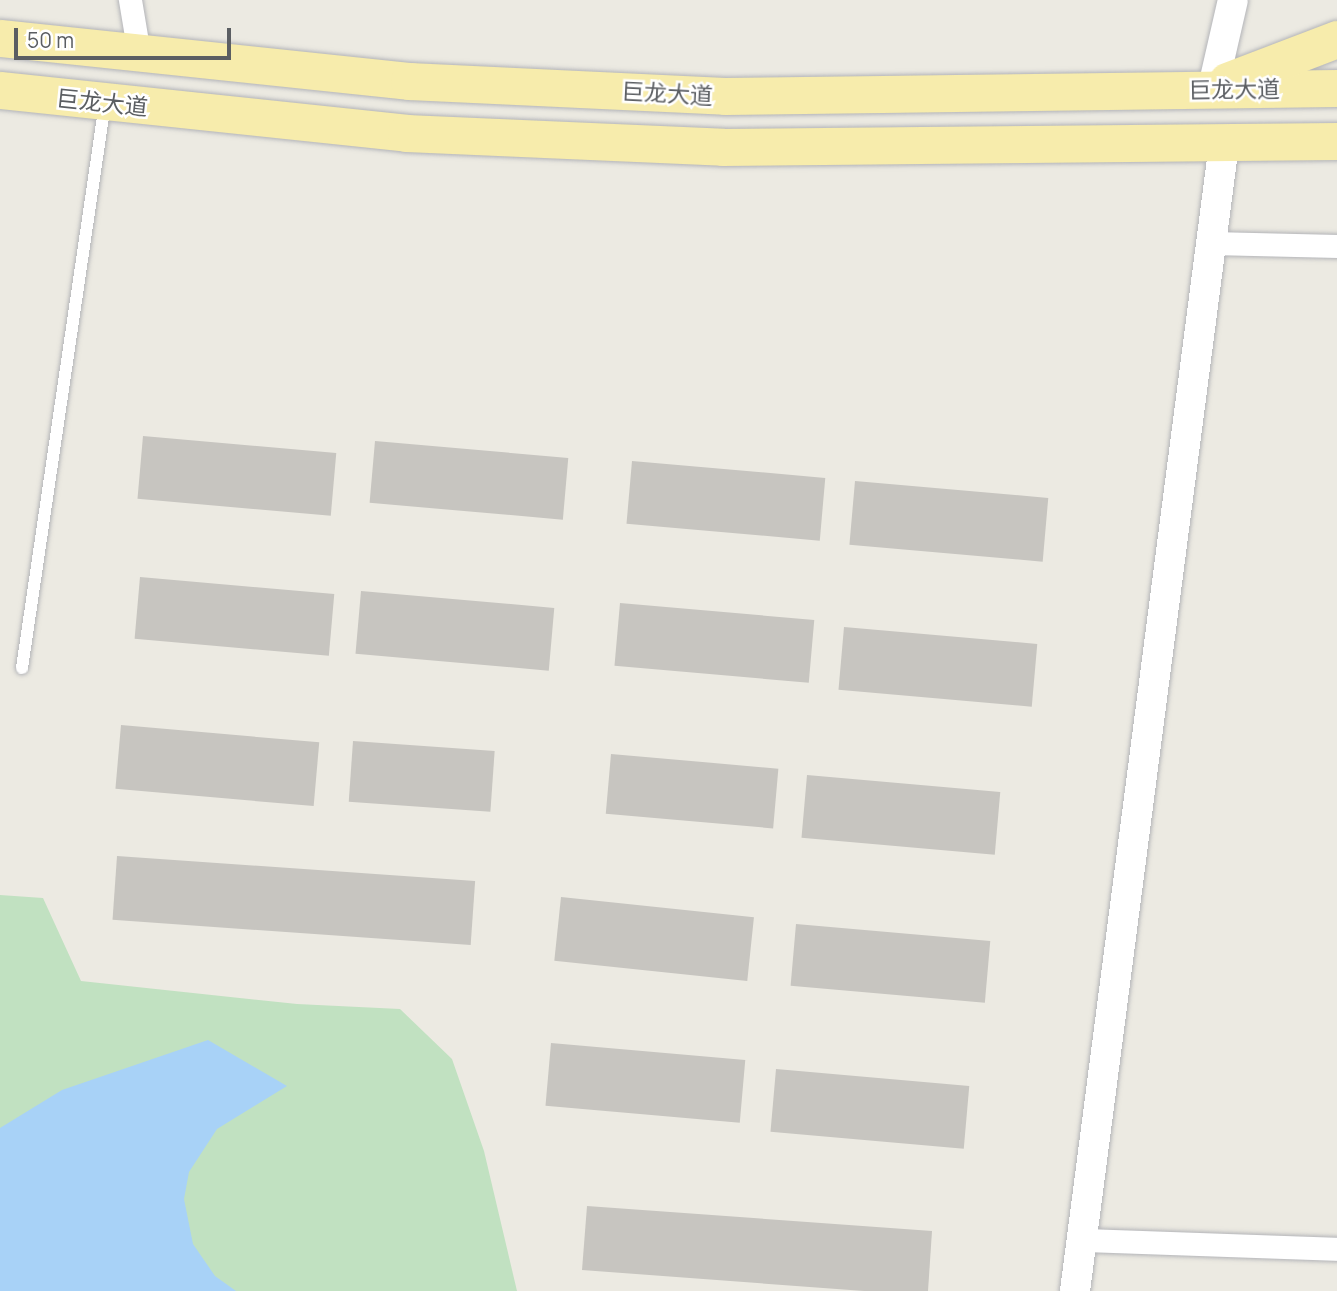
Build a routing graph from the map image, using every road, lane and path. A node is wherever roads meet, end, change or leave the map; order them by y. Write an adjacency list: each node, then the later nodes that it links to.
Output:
1 (130, 0): 5 (street)
2 (1233, 0): 6 (street)
3 (0, 38): 5 (main road, 巨龙大道)
4 (1337, 39): 6 (main road)
5 (139, 54): 6 (main road, 巨龙大道)
6 (1213, 87): 7 (main road, 巨龙大道)
7 (1337, 89)
8 (0, 90): 9 (main road, 巨龙大道)
9 (106, 103): 11 (main road, 巨龙大道); 14 (lane)
10 (1337, 141): 11 (main road, 巨龙大道)
11 (1224, 143): 12 (street)
12 (1212, 243): 13 (street); 15 (street)
13 (1337, 246)
14 (22, 668)
15 (1082, 1240): 16 (street); 17 (street)
16 (1337, 1249)
17 (1075, 1291)

